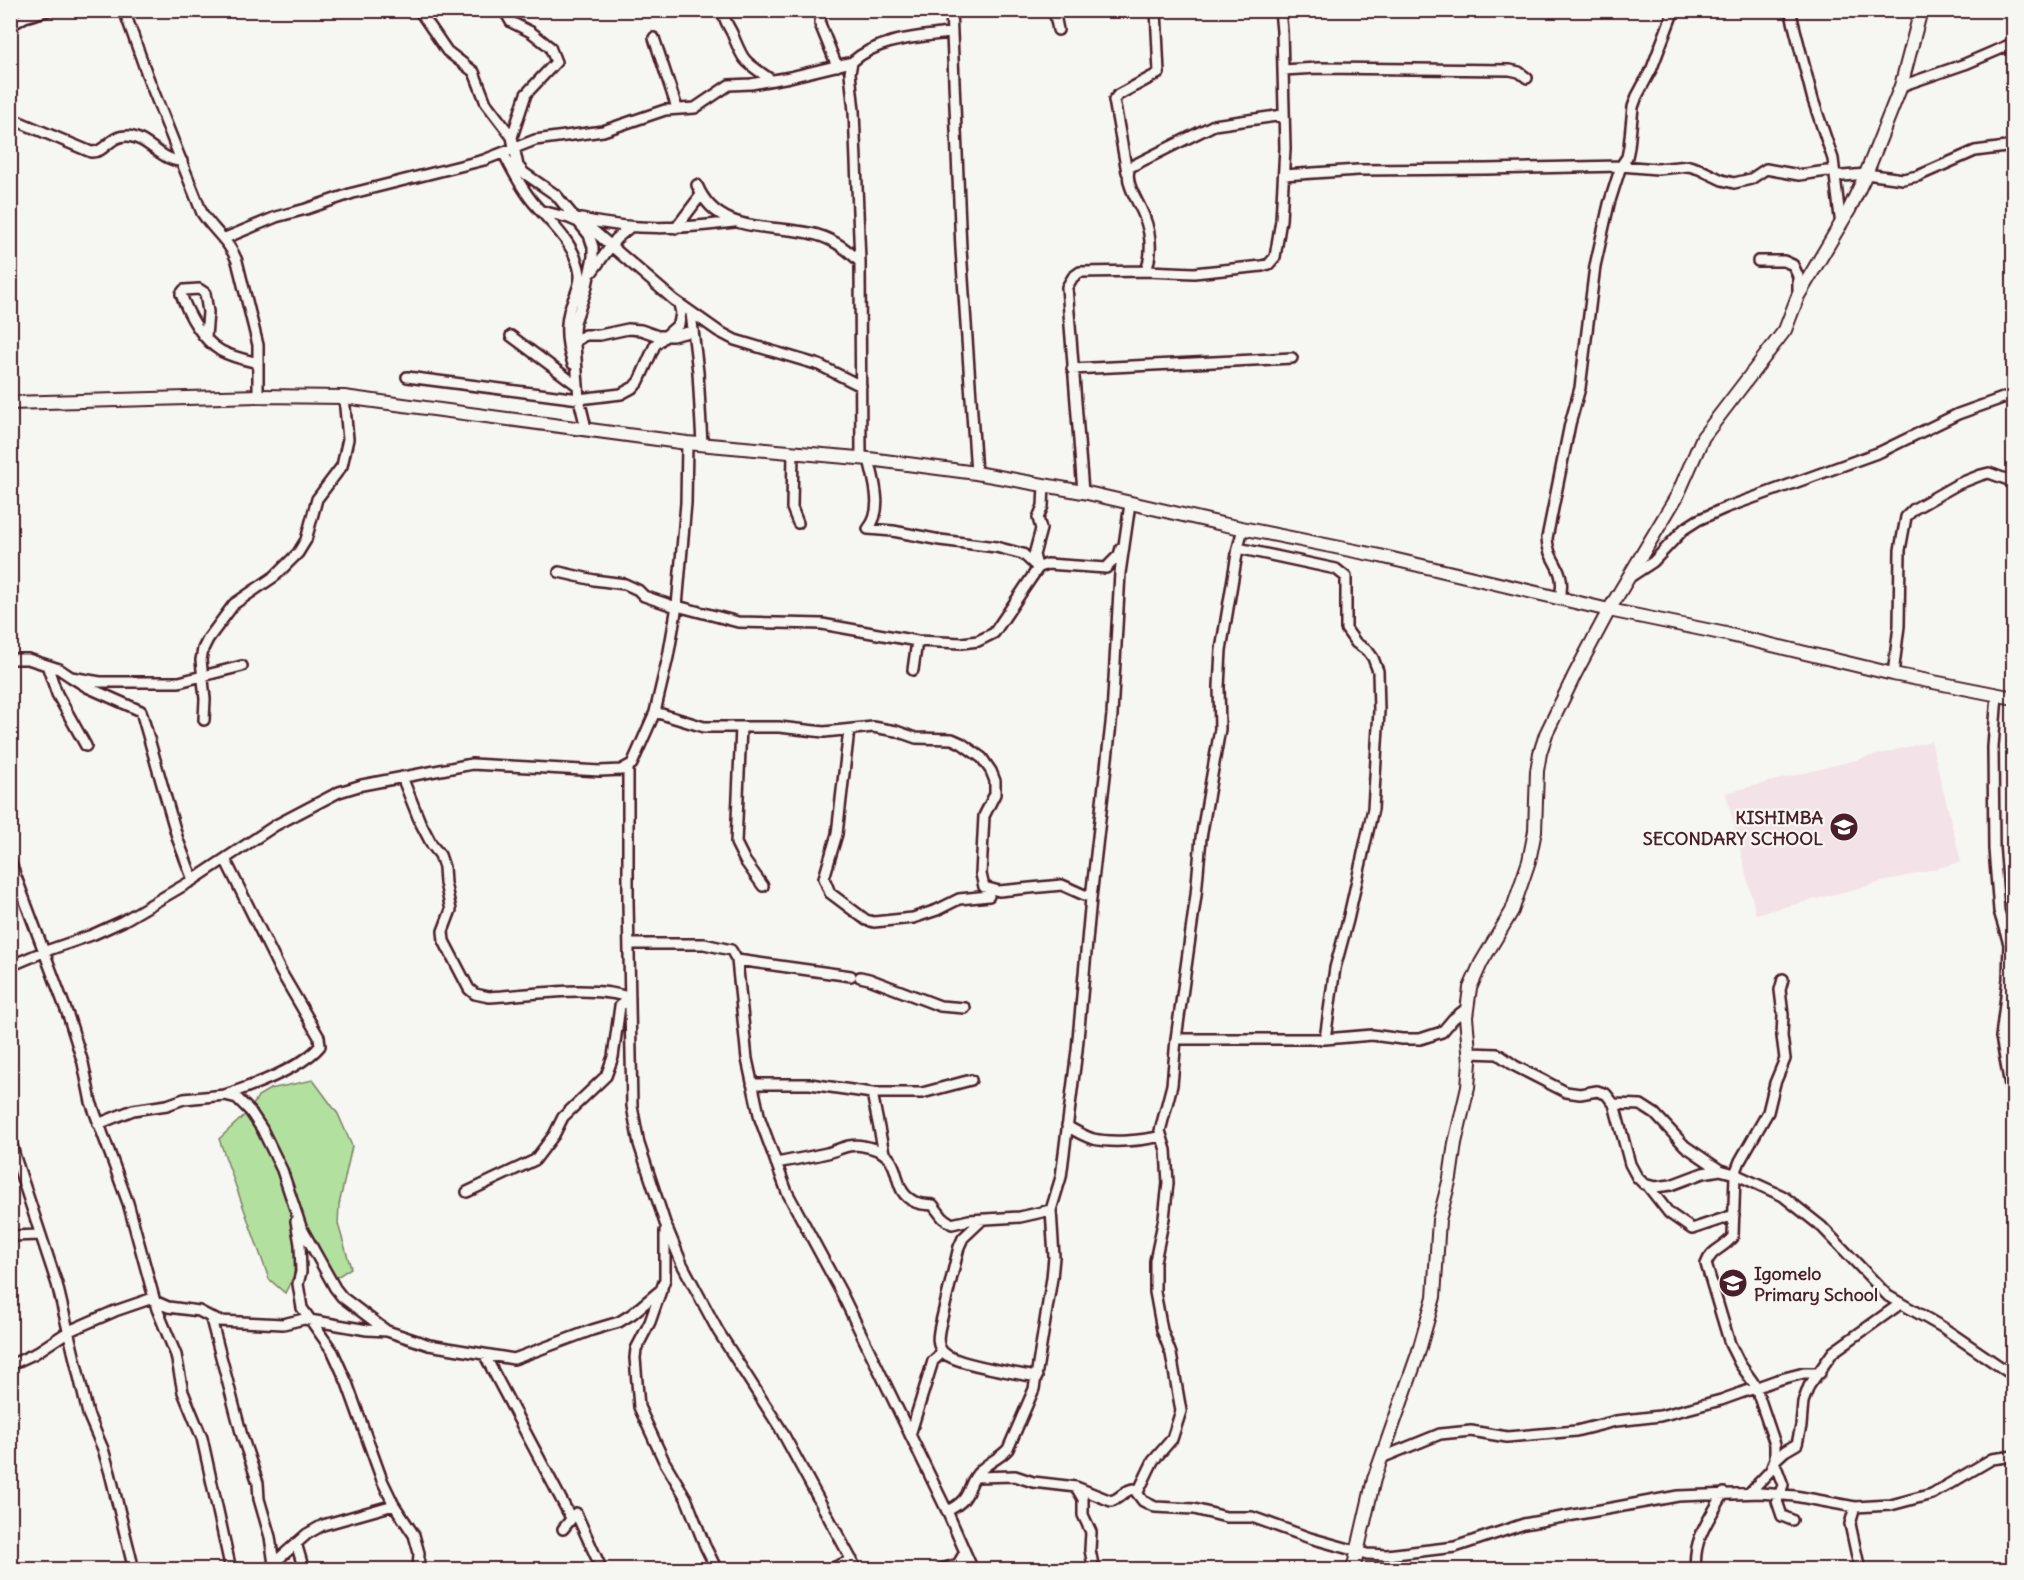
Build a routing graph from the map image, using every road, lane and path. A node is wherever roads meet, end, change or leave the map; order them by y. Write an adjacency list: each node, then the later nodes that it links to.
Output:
1 (50, 10): 14 (street)
2 (124, 10): 33 (street)
3 (419, 10): 29 (street)
4 (504, 10): 29 (street)
5 (723, 10): 24 (street)
6 (821, 10): 21 (street)
7 (951, 10): 17 (street)
8 (1054, 10): 16 (street)
9 (1156, 10): 35 (street)
10 (1280, 10): 22 (street)
11 (1674, 10): 34 (street)
12 (1790, 10): 36 (street)
13 (1921, 10): 25 (street)
14 (24, 14): 15 (street)
15 (10, 26)
16 (1058, 30)
17 (950, 33): 20 (street); 77 (street)
18 (654, 38): 26 (street)
19 (2013, 43): 25 (street)
20 (852, 62): 21 (street); 50 (street)
21 (837, 66): 24 (street)
22 (1283, 70): 23 (street); 27 (street)
23 (1527, 78)
24 (770, 80): 26 (street)
25 (1901, 86): 37 (street)
26 (677, 108): 31 (street)
27 (1283, 115): 35 (street); 38 (street)
28 (10, 118): 33 (street)
29 (512, 137): 31 (street)
30 (2013, 146): 37 (street)
31 (515, 149): 32 (street); 42 (street)
32 (504, 153): 41 (street); 47 (street)
33 (182, 161): 47 (street)
34 (1621, 166): 36 (street); 38 (street); 89 (street)
35 (1127, 172): 51 (street)
36 (1835, 174): 37 (street); 44 (street)
37 (1866, 174): 44 (street)
38 (1284, 176): 51 (street)
39 (697, 186): 40 (street)
40 (701, 195): 43 (street); 46 (street)
41 (542, 211): 42 (street); 65 (street)
42 (578, 220): 45 (street); 48 (street); 52 (street)
43 (736, 222): 46 (street); 50 (street)
44 (1841, 226): 53 (street)
45 (629, 228): 46 (street); 48 (street)
46 (676, 228)
47 (223, 239): 62 (street)
48 (611, 245): 52 (street); 54 (street)
49 (1758, 261): 53 (street)
50 (860, 262): 66 (street)
51 (1146, 271): 63 (street)
52 (591, 274): 60 (street)
53 (1798, 296): 88 (street)
54 (679, 304): 55 (street); 58 (street)
55 (691, 313): 56 (street); 66 (street)
56 (693, 331): 58 (street); 74 (street)
57 (511, 336): 65 (street)
58 (664, 336): 60 (street); 70 (street)
59 (206, 337): 59 (street); 62 (street)
60 (574, 342): 65 (street)
61 (1292, 358): 63 (street)
62 (258, 363): 68 (street)
63 (1072, 369): 80 (street)
64 (407, 377): 70 (street)
65 (578, 382): 70 (street)
66 (861, 386): 76 (street)
67 (2013, 394): 88 (street)
68 (258, 396): 69 (street); 71 (street)
69 (344, 397): 72 (street); 97 (street)
70 (579, 399): 72 (street)
71 (10, 403)
72 (586, 428): 73 (street)
73 (687, 443): 74 (street); 90 (street)
74 (702, 444): 75 (street)
75 (794, 453): 76 (street); 82 (street)
76 (865, 459): 77 (street); 86 (street)
77 (976, 473): 79 (street)
78 (2013, 482): 98 (street)
79 (1044, 485): 80 (street); 86 (street)
80 (1083, 492): 81 (street)
81 (1130, 504): 83 (street); 84 (street)
82 (798, 524)
83 (1243, 528): 85 (street); 89 (street)
84 (1126, 531): 86 (street); 114 (street)
85 (1238, 548): 123 (street); 124 (street)
86 (1038, 568): 92 (street)
87 (559, 572): 90 (street)
88 (1630, 577): 91 (street)
89 (1560, 598): 91 (street)
90 (676, 606): 92 (street); 102 (street)
91 (1609, 610): 98 (street); 122 (street)
92 (916, 641): 96 (street)
93 (10, 659): 94 (street)
94 (47, 665): 99 (street); 106 (street)
95 (242, 666): 97 (street)
96 (914, 670)
97 (202, 675): 99 (street); 103 (street)
98 (1893, 675): 100 (street)
99 (71, 677): 111 (street)
100 (1997, 695): 101 (street); 131 (street)
101 (2013, 698)
102 (655, 712): 104 (street); 107 (street)
103 (204, 720)
104 (741, 727): 105 (street); 112 (street)
105 (849, 730): 113 (street); 114 (street)
106 (86, 746)
107 (628, 768): 108 (street); 115 (street)
108 (402, 777): 109 (street); 120 (street)
109 (225, 859): 111 (street); 129 (street)
110 (10, 861): 116 (street)
111 (193, 880): 116 (street)
112 (764, 886)
113 (989, 896)
114 (1090, 898): 133 (street)
115 (629, 944): 117 (street); 120 (street)
116 (44, 952): 118 (street); 132 (street)
117 (737, 960): 121 (street); 127 (street)
118 (10, 966)
119 (1783, 979): 139 (street)
120 (630, 998): 141 (street); 146 (street)
121 (965, 1008)
122 (1467, 1008): 124 (street); 125 (street)
123 (1176, 1039): 124 (street); 134 (street)
124 (1325, 1039)
125 (1469, 1053): 130 (street); 165 (street)
126 (971, 1080): 128 (street)
127 (752, 1084): 128 (street); 137 (street)
128 (872, 1093): 136 (street)
129 (225, 1095): 132 (street); 144 (street)
130 (1614, 1104): 138 (street); 140 (street)
131 (2013, 1107)
132 (98, 1124): 150 (street)
133 (1067, 1126): 134 (street); 142 (street)
134 (1161, 1136): 169 (street)
135 (10, 1137): 147 (street)
136 (884, 1153): 137 (street); 145 (street)
137 (777, 1163): 163 (street)
138 (1720, 1170): 139 (street); 140 (street)
139 (1735, 1174): 143 (street); 151 (street)
140 (1647, 1185): 143 (street)
141 (467, 1192)
142 (1051, 1210): 145 (street); 161 (street)
143 (1734, 1215): 162 (street)
144 (297, 1217): 153 (street); 155 (street)
145 (982, 1220): 156 (street)
146 (665, 1223): 149 (street); 182 (street)
147 (41, 1235): 148 (street); 154 (street)
148 (10, 1236)
149 (662, 1289): 157 (street); 189 (street)
150 (155, 1301): 152 (street); 154 (street); 185 (street)
151 (1900, 1304): 159 (street); 160 (street)
152 (211, 1319): 153 (street); 183 (street)
153 (310, 1320): 155 (street); 173 (street)
154 (69, 1331): 158 (street); 184 (street)
155 (387, 1332): 157 (street)
156 (943, 1352): 161 (street); 163 (street)
157 (484, 1354): 176 (street)
158 (10, 1365)
159 (1819, 1373): 162 (street); 166 (street)
160 (2013, 1376)
161 (1037, 1377): 167 (street)
162 (1755, 1387): 165 (street); 166 (street)
163 (910, 1435): 175 (street)
164 (2013, 1456): 174 (street)
165 (1381, 1458): 180 (street)
166 (1774, 1461): 171 (street); 172 (street)
167 (975, 1477): 168 (street); 175 (street)
168 (1076, 1487): 169 (street); 194 (street)
169 (1138, 1492): 180 (street)
170 (1724, 1493): 171 (street); 180 (street); 196 (street)
171 (1749, 1493): 172 (street)
172 (1779, 1495): 174 (street); 177 (street)
173 (394, 1504): 179 (street); 187 (street)
174 (1855, 1507): 197 (street)
175 (947, 1511): 181 (street)
176 (571, 1518): 178 (street); 188 (street)
177 (1792, 1520)
178 (563, 1529)
179 (297, 1544): 183 (street); 186 (street)
180 (1356, 1551): 195 (street)
181 (965, 1552): 192 (street); 193 (street)
182 (852, 1560): 190 (street); 191 (street)
183 (270, 1567)
184 (134, 1569)
185 (231, 1569)
186 (304, 1569)
187 (418, 1569)
188 (602, 1569)
189 (717, 1569)
190 (828, 1569)
191 (857, 1569)
192 (939, 1569)
193 (973, 1569)
194 (1094, 1569)
195 (1353, 1569)
196 (1696, 1569)
197 (1860, 1569)

